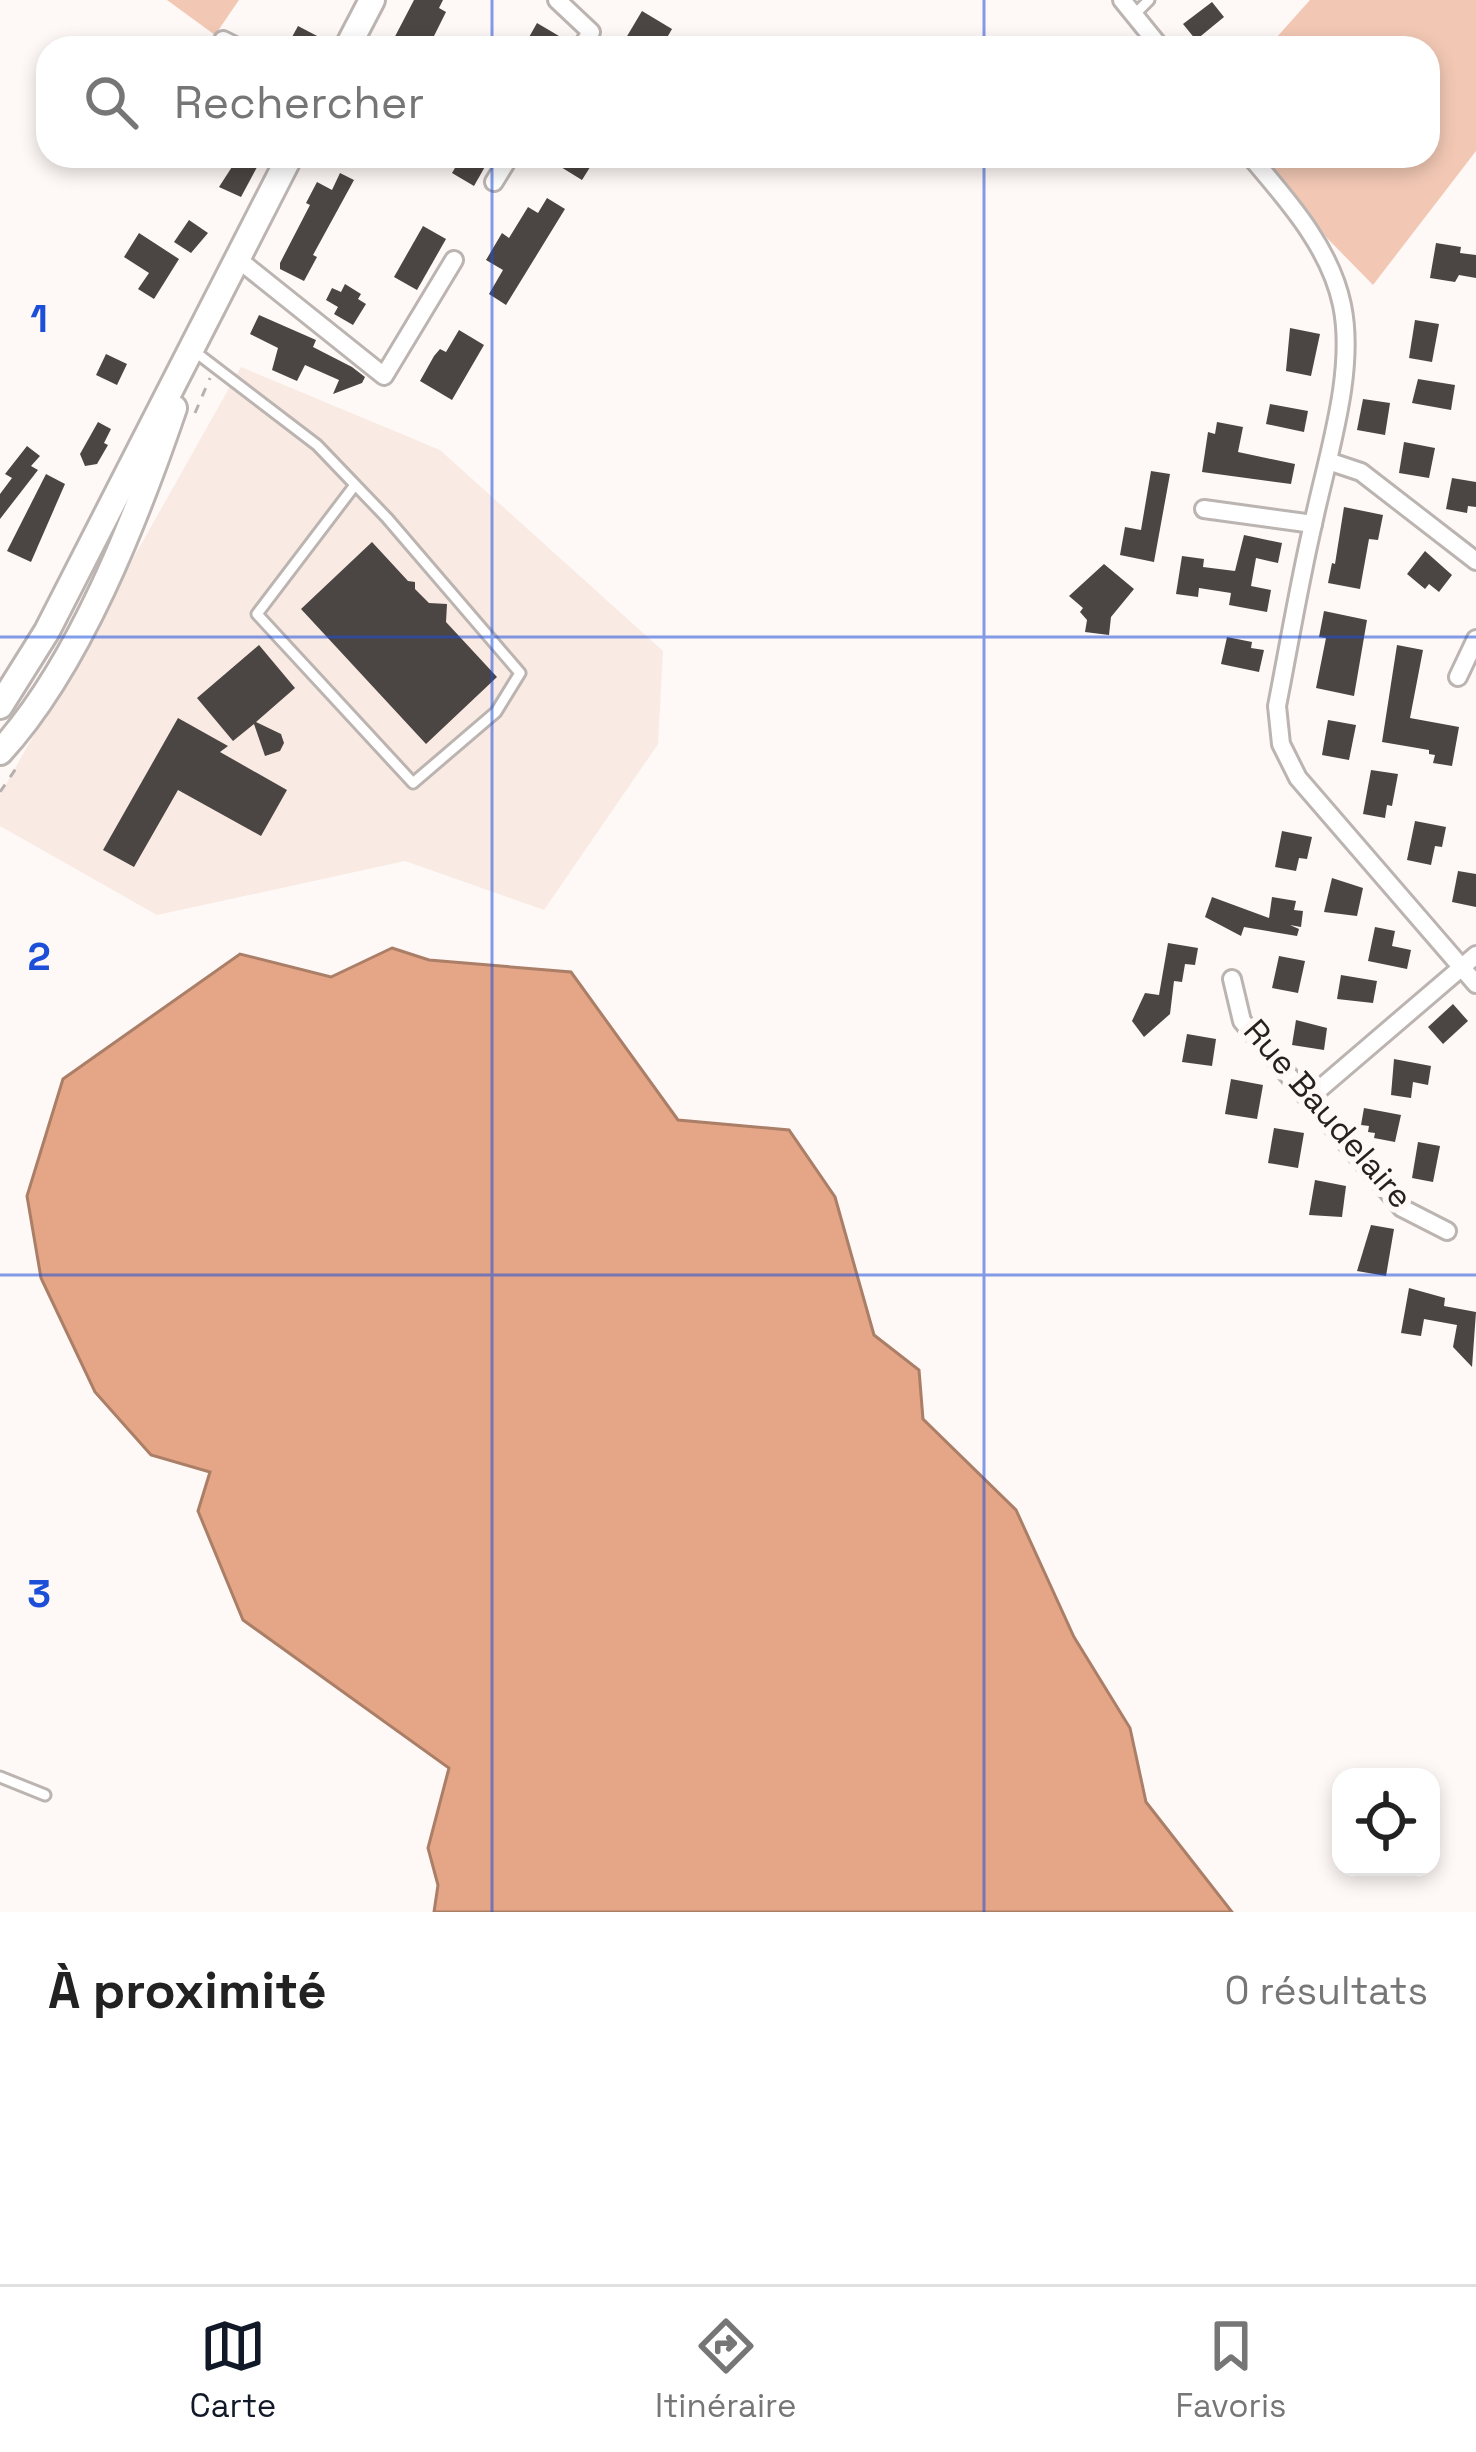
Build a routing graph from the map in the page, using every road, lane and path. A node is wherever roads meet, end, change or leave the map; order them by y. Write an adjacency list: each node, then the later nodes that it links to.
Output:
1 (372, 0): 6 (main road)
2 (556, 0): 7 (street)
3 (1122, 0): 5 (street)
4 (1149, 0): 5 (lane)
5 (1134, 15): 8 (street)
6 (353, 36)
7 (588, 36)
8 (1151, 36)
9 (284, 168): 14 (main road)
10 (503, 168): 12 (street)
11 (1260, 168): 16 (street)
12 (494, 182)
13 (454, 260): 14 (street)
14 (234, 262): 15 (main road)
15 (190, 348): 17 (main road); 18 (lane)
16 (1328, 461): 20 (street); 21 (street)
17 (139, 473): 22 (main road); 23 (main road)
18 (355, 485): 18 (lane)
19 (1204, 509): 20 (street)
20 (1313, 524): 31 (street)
21 (1476, 561)
22 (77, 572): 23 (main road); 24 (main road)
23 (102, 583): 25 (main road)
24 (54, 617): 25 (main road); 28 (main road)
25 (79, 630): 29 (main road)
26 (1476, 639): 27 (street)
27 (1458, 677)
28 (0, 706)
29 (0, 752)
30 (1476, 955): 31 (street)
31 (1462, 968): 33 (street); 34 (street)
32 (1232, 979): 34 (street, Rue Baudelaire)
33 (1476, 985)
34 (1310, 1098): 35 (street, Rue Baudelaire)
35 (1447, 1231)
36 (0, 1777): 37 (lane)
37 (45, 1795)

